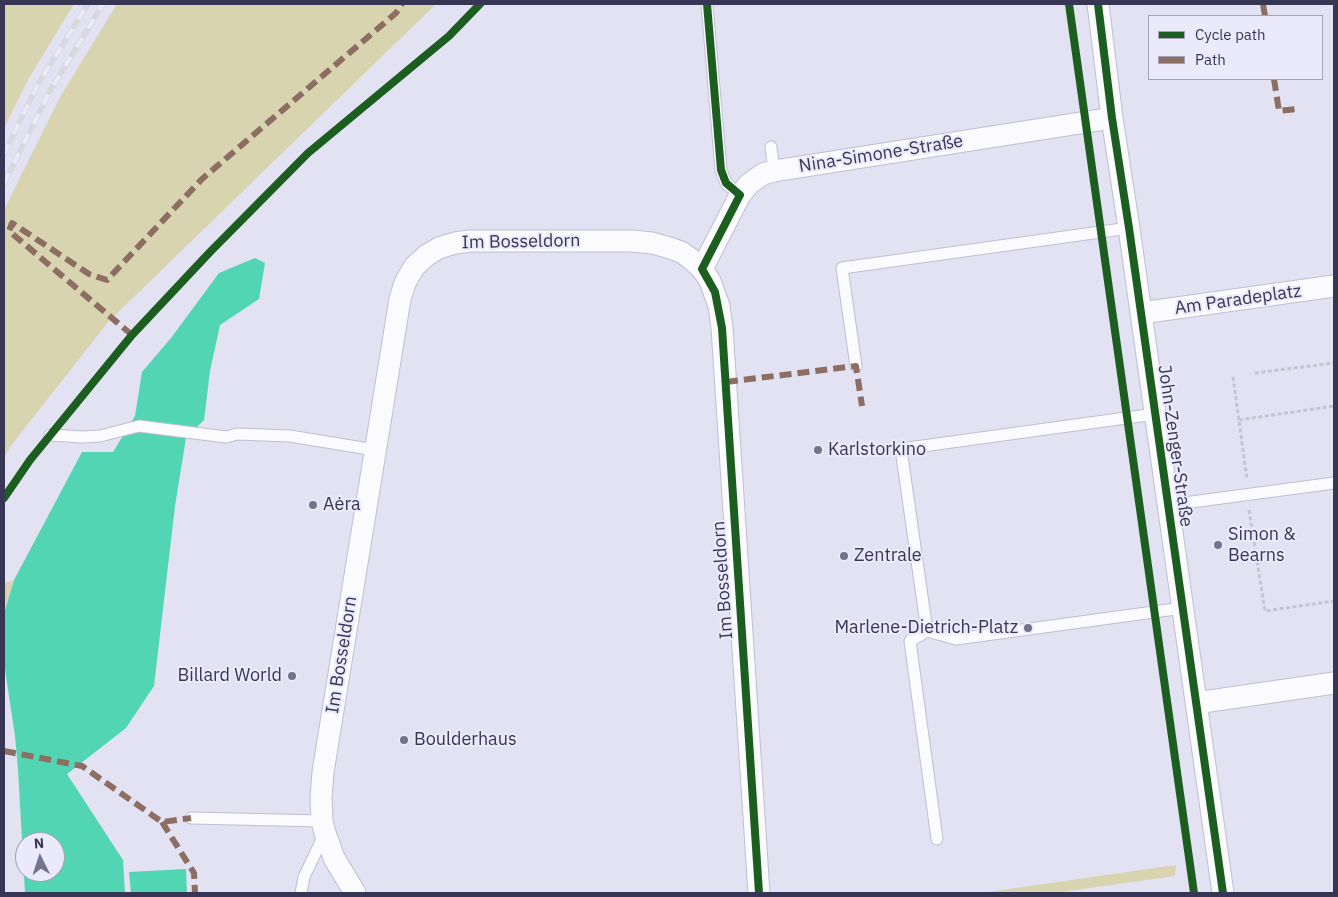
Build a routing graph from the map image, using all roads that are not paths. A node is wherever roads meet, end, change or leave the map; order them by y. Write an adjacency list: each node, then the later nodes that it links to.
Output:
1 (707, 4): 6 (lane)
2 (1098, 4): 3 (street, John-Zenger-Straße)
3 (1112, 118): 5 (street, Nina-Simone-Straße); 7 (street, John-Zenger-Straße)
4 (771, 147): 5 (lane)
5 (774, 171): 6 (street, Nina-Simone-Straße)
6 (740, 196): 8 (street, Nina-Simone-Straße)
7 (1129, 228): 10 (street, John-Zenger-Straße); 11 (lane)
8 (702, 269): 14 (street, Im Bosseldorn); 26 (street, Im Bosseldorn)
9 (1334, 286): 10 (street, Am Paradeplatz)
10 (1141, 314): 12 (street, John-Zenger-Straße)
11 (856, 366)
12 (1156, 414): 16 (street, John-Zenger-Straße); 18 (lane)
13 (50, 435): 14 (lane)
14 (375, 450): 22 (street, Im Bosseldorn)
15 (1334, 483): 16 (lane)
16 (1169, 505): 17 (street, John-Zenger-Straße)
17 (1183, 608): 18 (lane); 20 (street, John-Zenger-Straße)
18 (928, 631): 23 (lane)
19 (1334, 683): 20 (street)
20 (1196, 702): 27 (street, John-Zenger-Straße)
21 (191, 818): 22 (lane)
22 (324, 827): 24 (lane); 25 (street, Im Bosseldorn)
23 (937, 839)
24 (301, 893)
25 (355, 893)
26 (759, 893)
27 (1223, 893)

